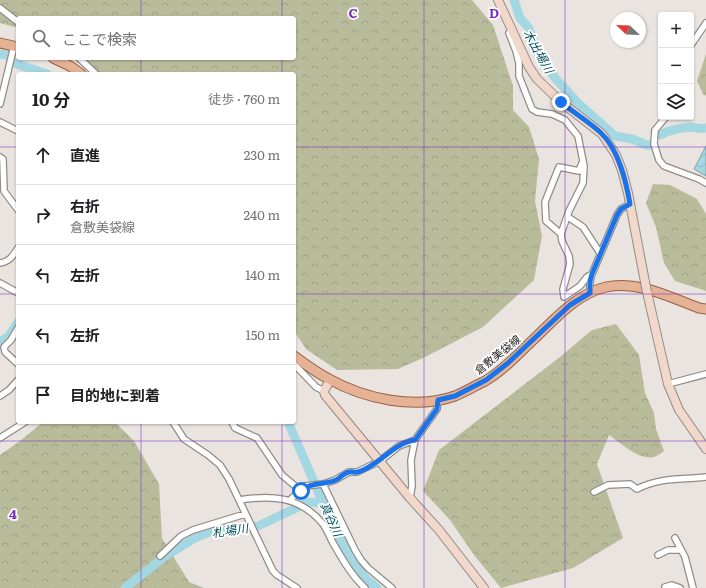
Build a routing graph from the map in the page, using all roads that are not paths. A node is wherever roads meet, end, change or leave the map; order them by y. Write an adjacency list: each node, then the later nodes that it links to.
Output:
1 (500, 3): 17 (street); 19 (street)
2 (0, 8): 3 (street)
3 (16, 20)
4 (706, 23): 5 (street)
5 (694, 41)
6 (0, 43): 7 (main road)
7 (15, 48): 12 (street)
8 (57, 60): 10 (main road)
9 (81, 60): 11 (street)
10 (78, 72)
11 (94, 72)
12 (0, 104)
13 (663, 120): 18 (street)
14 (0, 122): 15 (street)
15 (16, 130)
16 (0, 157): 20 (street)
17 (583, 161): 21 (street); 22 (street)
18 (706, 183)
19 (630, 204): 24 (street); 38 (street, bridge)
20 (16, 207)
21 (568, 217): 22 (street); 24 (street)
22 (561, 234): 26 (street)
23 (16, 251): 25 (street)
24 (600, 253): 26 (street)
25 (0, 263)
26 (592, 274): 29 (street)
27 (0, 283): 28 (street)
28 (16, 292)
29 (590, 293): 30 (main road, 倉敷美袋線); 41 (main road, 倉敷美袋線)
30 (706, 309)
31 (16, 331): 33 (street)
32 (296, 357): 36 (main road, 倉敷美袋線)
33 (16, 362)
34 (296, 366): 39 (street)
35 (706, 374): 38 (street)
36 (330, 380): 39 (street); 41 (main road, 倉敷美袋線)
37 (16, 382): 40 (street)
38 (668, 384): 47 (street)
39 (324, 391): 48 (street)
40 (0, 396)
41 (438, 400): 46 (street)
42 (22, 424): 45 (street)
43 (174, 424): 54 (street)
44 (233, 424): 51 (street)
45 (0, 438)
46 (415, 440): 48 (street); 53 (street)
47 (706, 449)
48 (380, 461): 50 (street); 53 (street)
49 (706, 477): 52 (street)
50 (323, 484): 51 (street); 64 (street)
51 (301, 491): 55 (street)
52 (594, 492)
53 (410, 498): 65 (street)
54 (239, 500): 55 (street); 56 (street)
55 (290, 500): 63 (street)
56 (245, 514): 60 (street); 62 (street)
57 (675, 538): 58 (street)
58 (682, 550): 59 (street); 67 (street)
59 (658, 555)
60 (160, 556)
61 (664, 587): 66 (street)
62 (297, 588)
63 (365, 588)
64 (392, 588)
65 (484, 588)
66 (680, 588)
67 (693, 588)

